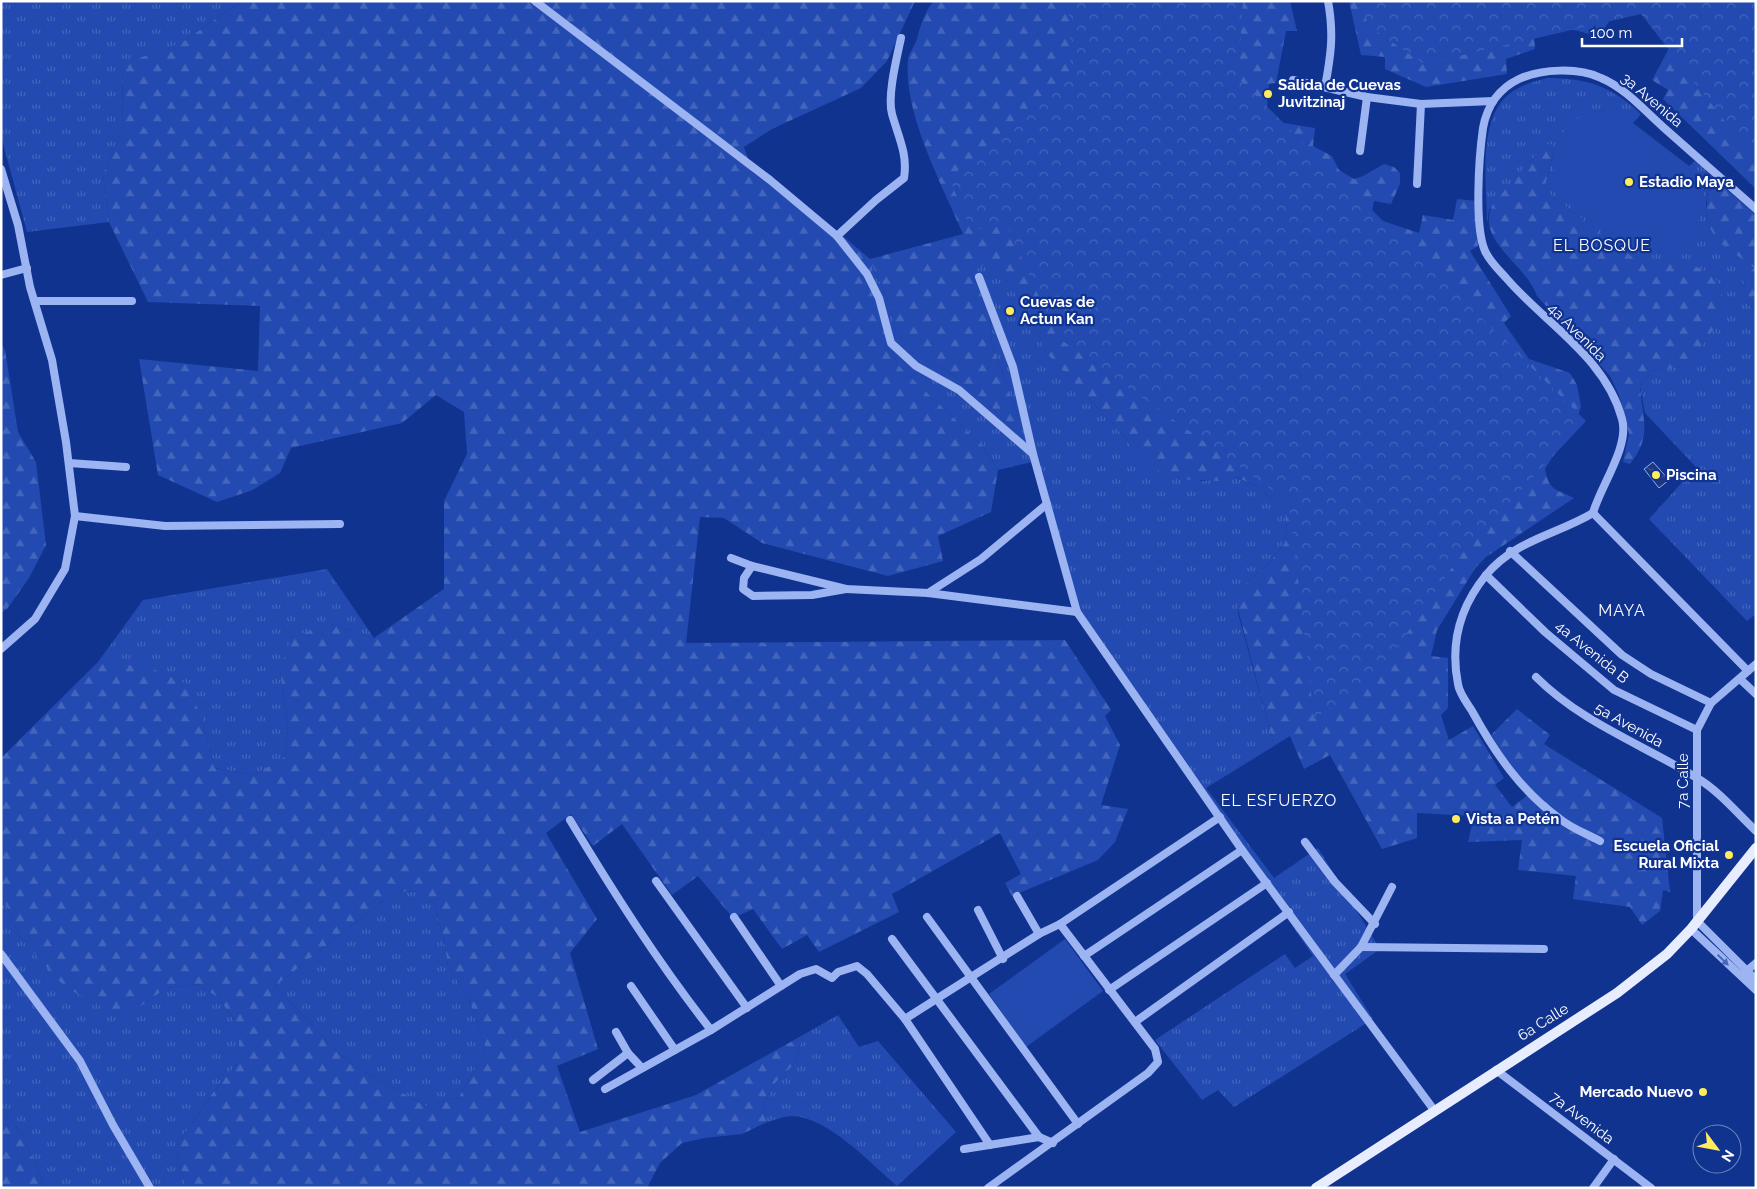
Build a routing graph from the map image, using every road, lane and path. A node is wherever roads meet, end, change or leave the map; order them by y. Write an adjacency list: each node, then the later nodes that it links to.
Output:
1 (535, 1): 13 (street)
2 (1328, 1): 5 (street)
3 (901, 38): 13 (street)
4 (1293, 80): 5 (street)
5 (1325, 87): 6 (street)
6 (1367, 97): 7 (street); 9 (street)
7 (1421, 104): 8 (street); 11 (street)
8 (1491, 104): 12 (street, 3a Avenida); 23 (street, 4a Avenida)
9 (1360, 150)
10 (1, 169): 14 (street)
11 (1417, 184)
12 (1756, 209)
13 (837, 236): 19 (street)
14 (27, 268): 15 (street); 17 (street)
15 (1, 275)
16 (979, 277): 19 (street)
17 (36, 301): 18 (street); 20 (street)
18 (132, 301)
19 (1033, 454): 22 (street)
20 (68, 463): 21 (street); 24 (street)
21 (126, 467)
22 (1048, 504): 31 (street); 32 (street)
23 (1593, 513): 26 (street); 35 (street)
24 (75, 516): 25 (street); 33 (street)
25 (340, 524)
26 (1510, 551): 29 (street); 39 (street)
27 (731, 558): 28 (street)
28 (752, 566): 30 (street); 30 (street)
29 (1486, 575): 40 (street, 4a Avenida B); 45 (street)
30 (846, 589): 31 (street)
31 (928, 593): 32 (street)
32 (1077, 612): 42 (street)
33 (1, 648)
34 (1756, 664): 35 (street, 7a Calle)
35 (1748, 671): 37 (street, 7a Calle)
36 (1536, 677): 41 (street, 5a Avenida)
37 (1740, 679): 38 (street); 39 (street, 7a Calle)
38 (1756, 694)
39 (1711, 703): 40 (street, 7a Calle)
40 (1697, 730): 41 (street, 7a Calle)
41 (1697, 778): 44 (street, 5a Avenida); 59 (street, 7a Calle)
42 (1220, 817): 48 (street); 57 (street)
43 (570, 820): 80 (street)
44 (1756, 831)
45 (1600, 841)
46 (1305, 842): 58 (street)
47 (1756, 848): 59 (main road, 6a Calle)
48 (1242, 850): 50 (street); 65 (street)
49 (656, 882): 77 (street)
50 (1267, 882): 54 (street); 74 (street)
51 (1392, 887): 58 (street)
52 (1017, 896): 60 (street)
53 (978, 910): 66 (street)
54 (1289, 912): 69 (street); 79 (street)
55 (734, 917): 73 (street)
56 (927, 917): 70 (street)
57 (1060, 924): 60 (street); 65 (street)
58 (1374, 924): 62 (street)
59 (1694, 925): 68 (street); 85 (main road, 6a Calle)
60 (1039, 934): 66 (street)
61 (892, 938): 76 (street)
62 (1361, 947): 63 (street); 69 (street)
63 (1544, 949)
64 (1, 954): 95 (street)
65 (1084, 956): 74 (street)
66 (1003, 959): 70 (street)
67 (1756, 963): 68 (street)
68 (1743, 974): 71 (street); 75 (street)
69 (1334, 975): 88 (street)
70 (972, 977): 76 (street); 89 (street)
71 (1756, 980)
72 (631, 986): 82 (street)
73 (781, 986): 77 (street); 78 (street)
74 (1109, 990): 79 (street)
75 (1756, 990)
76 (935, 1000): 78 (street); 90 (street)
77 (747, 1008): 80 (street)
78 (905, 1019): 92 (street)
79 (1134, 1022): 89 (street)
80 (711, 1030): 82 (street)
81 (616, 1032): 83 (street)
82 (675, 1050): 84 (street)
83 (628, 1053): 84 (street); 86 (street)
84 (642, 1068): 87 (street)
85 (1496, 1070): 88 (main road, 6a Calle); 94 (street, 7a Avenida)
86 (593, 1080)
87 (605, 1089)
88 (1434, 1110): 97 (main road, 6a Calle)
89 (1078, 1124): 91 (street)
90 (1039, 1136): 91 (street); 92 (street)
91 (1053, 1143): 96 (street)
92 (990, 1145): 93 (street)
93 (964, 1150)
94 (1614, 1160): 98 (street); 99 (street, 7a Avenida)
95 (150, 1188)
96 (988, 1188)
97 (1316, 1188)
98 (1593, 1188)
99 (1651, 1188)

